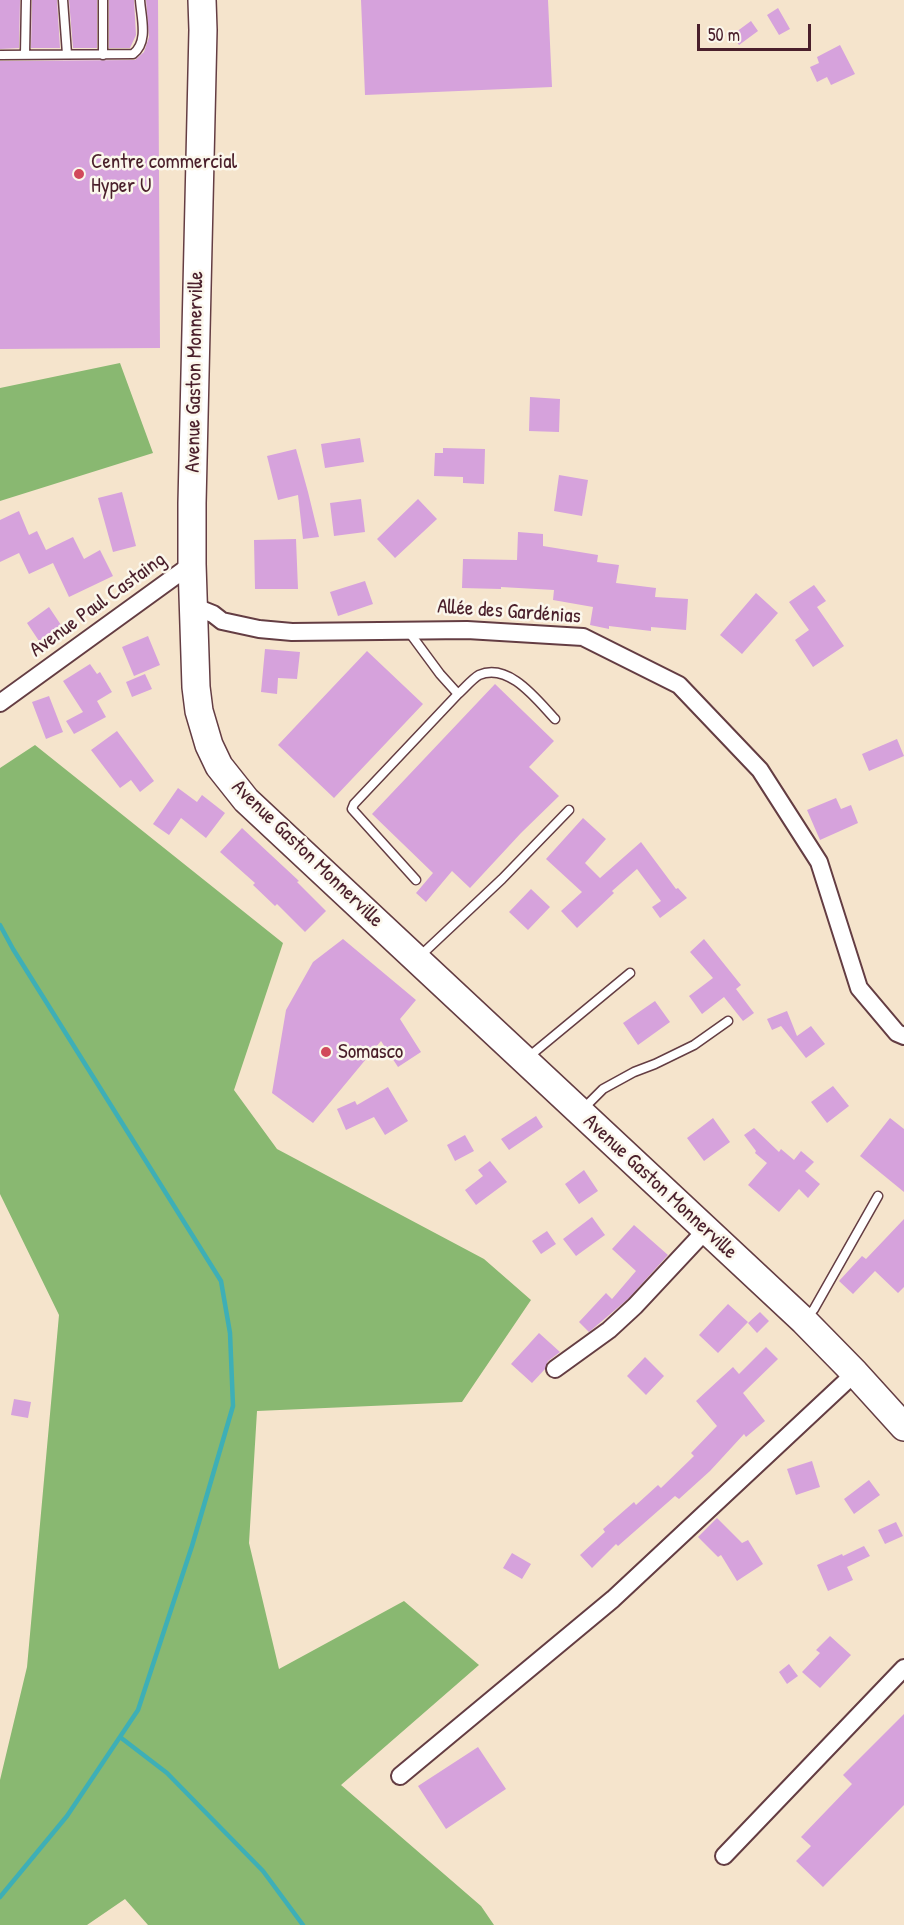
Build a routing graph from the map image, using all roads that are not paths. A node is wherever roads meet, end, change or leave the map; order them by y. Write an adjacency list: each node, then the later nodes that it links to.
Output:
1 (26, 0): 8 (lane)
2 (63, 0): 9 (lane)
3 (104, 0): 11 (lane)
4 (140, 0): 11 (lane)
5 (201, 0): 7 (main road, Avenue Gaston Monnerville)
6 (213, 0): 7 (main road, Avenue Gaston Monnerville)
7 (203, 30): 12 (main road, Avenue Gaston Monnerville)
8 (26, 54): 9 (lane); 10 (lane)
9 (67, 54): 11 (lane)
10 (0, 55)
11 (103, 55)
12 (192, 564): 13 (main road, Avenue Gaston Monnerville); 16 (street, Avenue Paul Castaing)
13 (194, 606): 14 (street, Allée des Gardénias); 20 (main road, Avenue Gaston Monnerville)
14 (408, 630): 15 (lane); 23 (street, Allée des Gardénias)
15 (458, 694): 17 (lane); 19 (lane)
16 (0, 703)
17 (555, 719)
18 (568, 810): 20 (lane)
19 (416, 880)
20 (417, 960): 24 (main road, Avenue Gaston Monnerville)
21 (630, 973): 24 (lane)
22 (728, 1021): 25 (lane)
23 (904, 1036)
24 (524, 1060): 25 (main road, Avenue Gaston Monnerville)
25 (580, 1112): 27 (main road, Avenue Gaston Monnerville)
26 (878, 1196): 28 (lane)
27 (706, 1230): 28 (main road, Avenue Gaston Monnerville); 29 (street)
28 (804, 1322): 30 (main road, Avenue Gaston Monnerville)
29 (555, 1369)
30 (855, 1373): 31 (main road, Avenue Gaston Monnerville); 33 (street)
31 (904, 1427)
32 (904, 1668): 34 (street)
33 (400, 1776)
34 (724, 1856)

